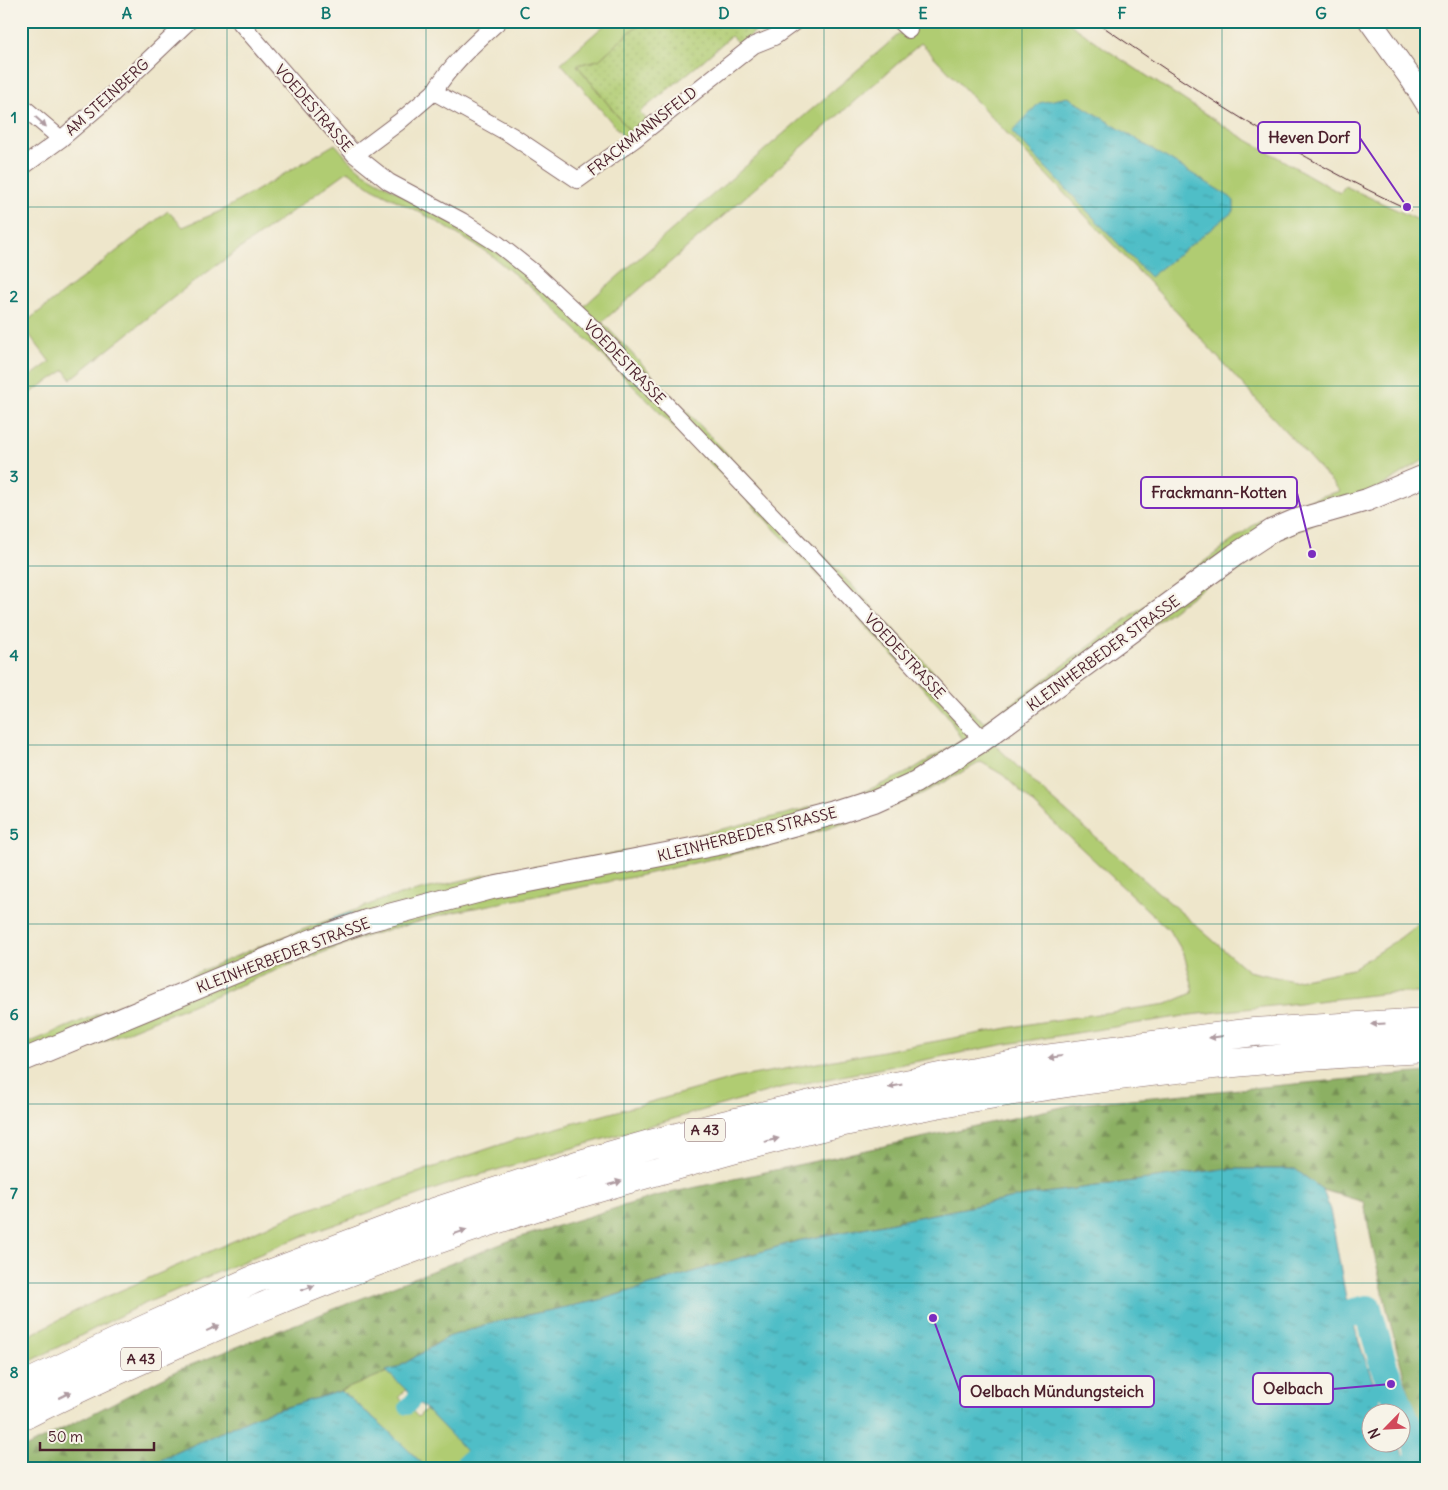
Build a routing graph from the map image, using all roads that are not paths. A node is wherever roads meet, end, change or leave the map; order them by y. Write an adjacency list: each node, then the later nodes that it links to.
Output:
1 (189, 21): 9 (street, AM STEINBERG)
2 (239, 21): 10 (street, VOEDESTRASSE)
3 (499, 21): 6 (street)
4 (796, 21): 6 (street, FRACKMANNSFELD)
5 (1370, 21): 7 (street)
6 (434, 92): 10 (street)
7 (1427, 104)
8 (21, 105): 9 (street, one-way to 9)
9 (61, 139): 11 (street, AM STEINBERG)
10 (355, 155): 13 (street, VOEDESTRASSE)
11 (21, 168)
12 (1422, 475): 13 (street, KLEINHERBEDER STRASSE)
13 (983, 740): 16 (street, KLEINHERBEDER STRASSE)
14 (1427, 1022): 17 (highway, A 43, one-way to 17)
15 (1427, 1049): 18 (highway, A 43, one-way to 15)
16 (21, 1061)
17 (21, 1387)
18 (21, 1417)

